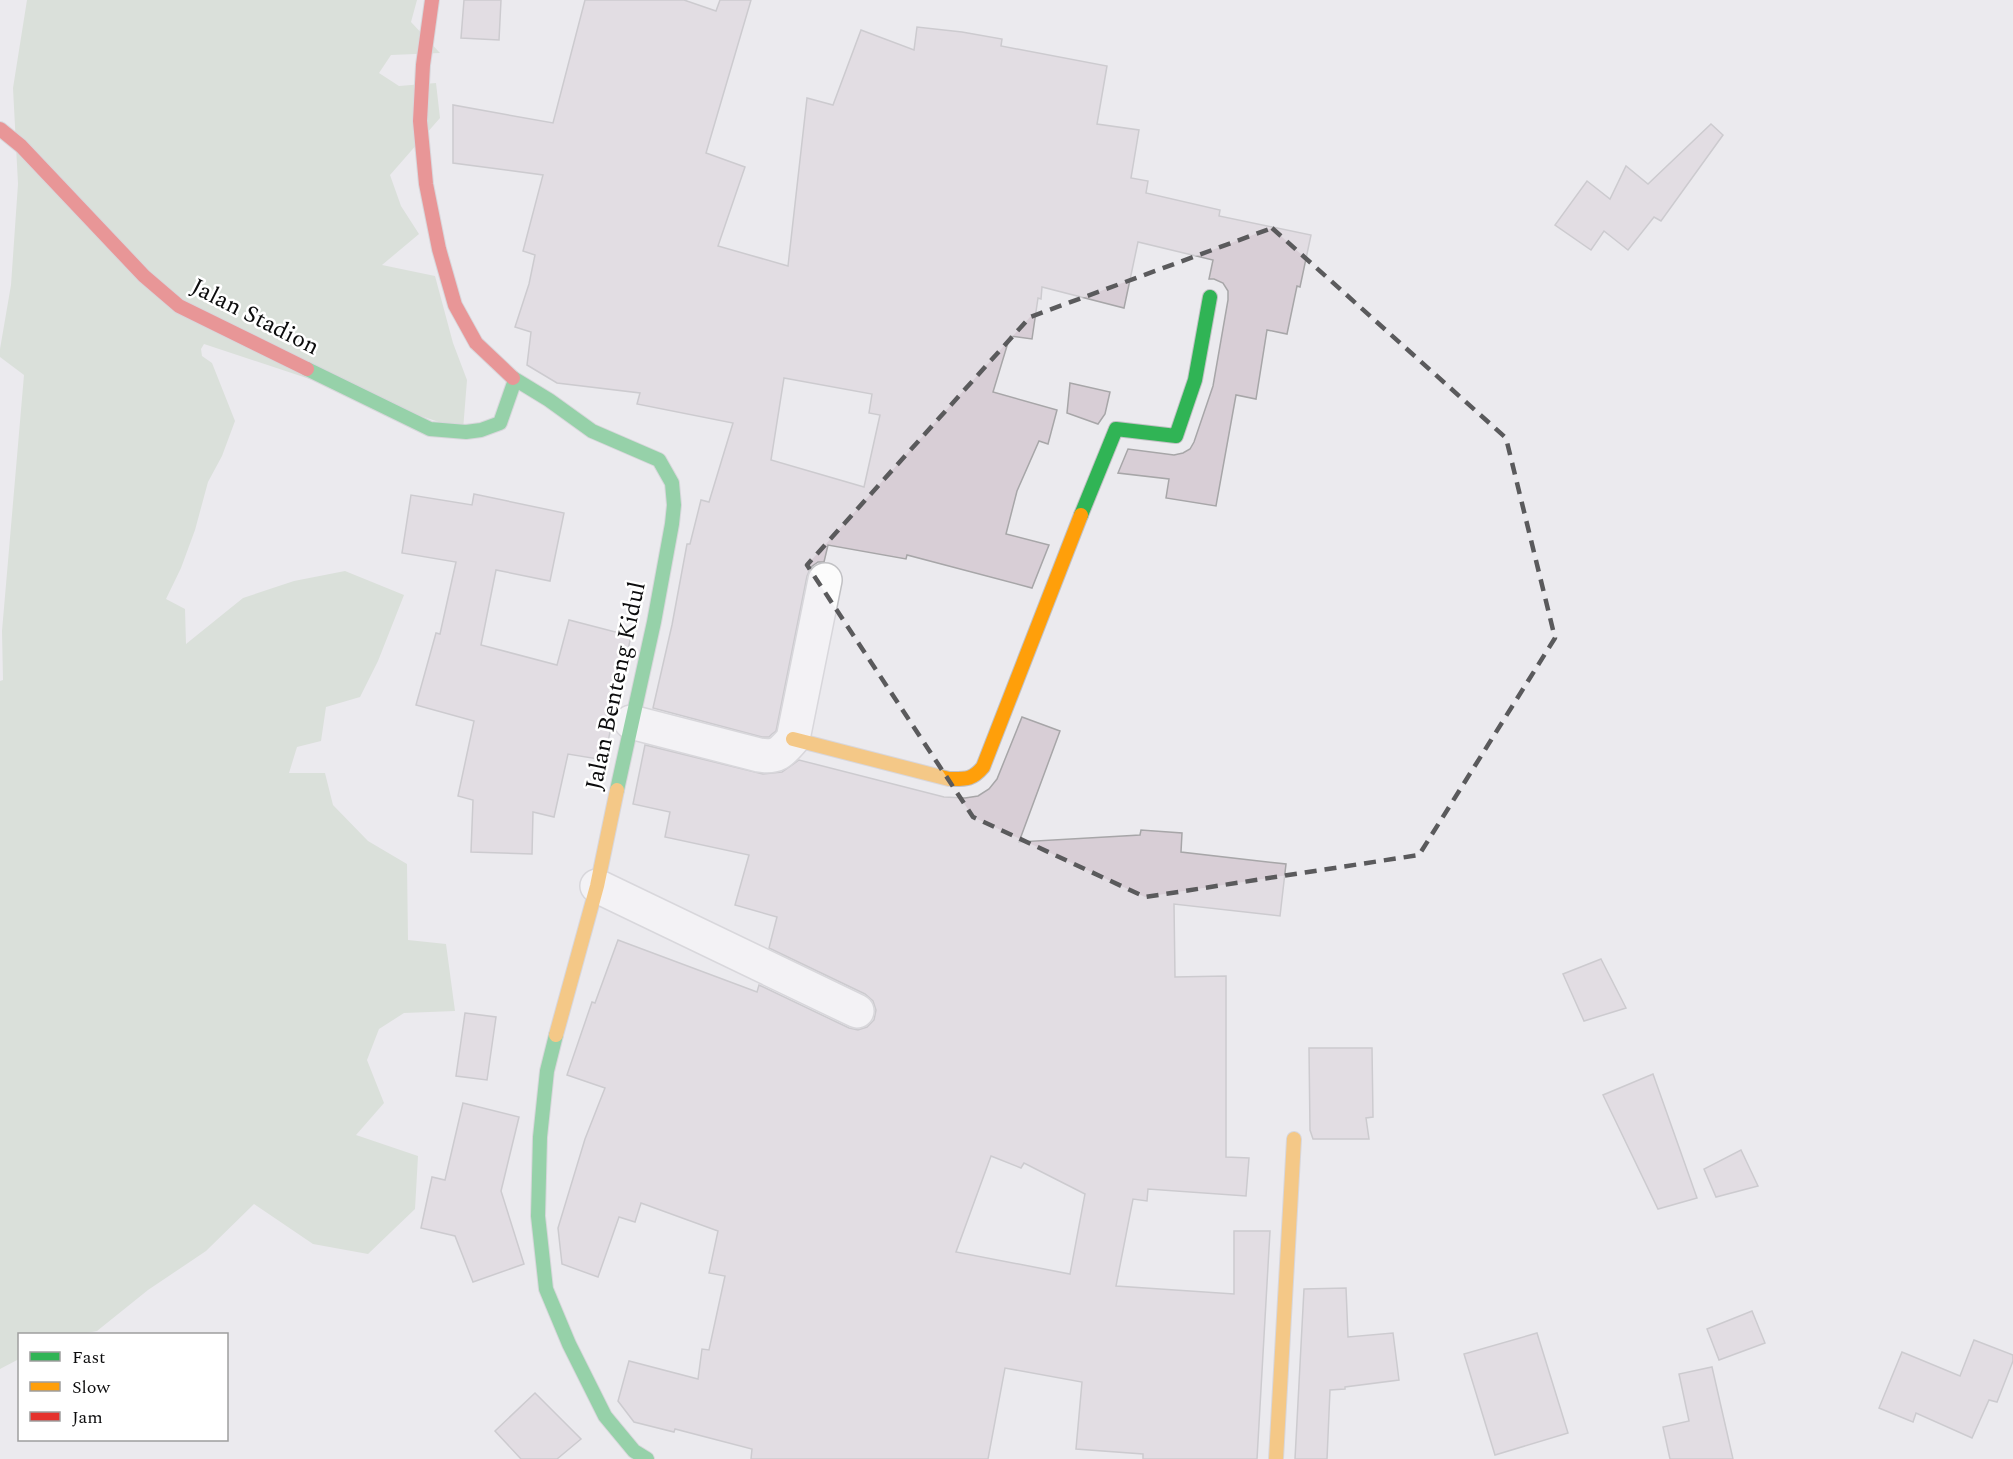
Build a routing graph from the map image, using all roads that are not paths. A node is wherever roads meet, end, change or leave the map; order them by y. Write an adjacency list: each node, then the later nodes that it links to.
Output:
1 (432, 0): 4 (street, Jalan Benteng Kidul)
2 (0, 129): 4 (street, Jalan Stadion)
3 (1210, 297): 7 (street)
4 (515, 380): 6 (street, Jalan Benteng Kidul)
5 (825, 579): 7 (street)
6 (631, 722): 7 (street); 8 (street, Jalan Benteng Kidul)
7 (793, 739)
8 (597, 886): 9 (street); 11 (street, Jalan Benteng Kidul)
9 (857, 1011)
10 (1294, 1139): 12 (street)
11 (646, 1459)
12 (1276, 1459)

